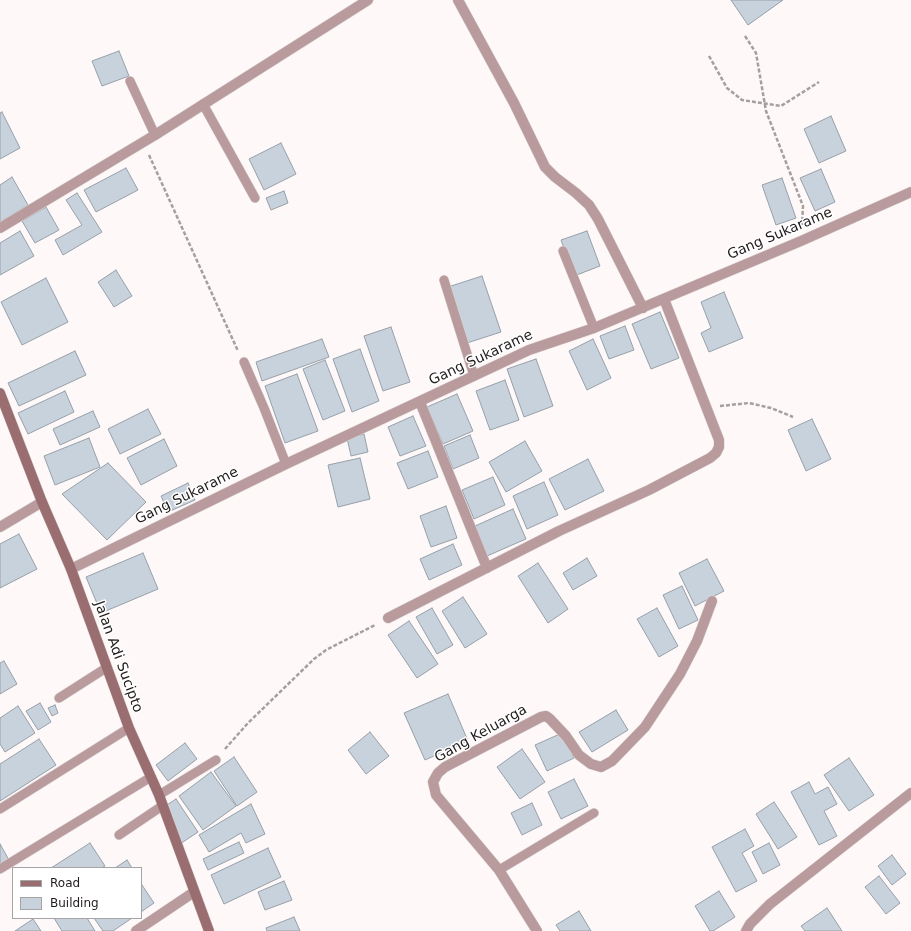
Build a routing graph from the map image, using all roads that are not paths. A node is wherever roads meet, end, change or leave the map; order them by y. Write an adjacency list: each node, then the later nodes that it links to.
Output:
1 (368, 0): 4 (street)
2 (458, 0): 12 (street)
3 (130, 81): 5 (lane)
4 (203, 104): 5 (street); 7 (lane)
5 (155, 135): 8 (street)
6 (911, 192): 11 (street, Gang Sukarame)
7 (254, 198)
8 (0, 228)
9 (563, 252): 13 (lane)
10 (444, 280): 15 (lane)
11 (664, 299): 12 (street, Gang Sukarame); 21 (street)
12 (643, 308): 13 (street, Gang Sukarame)
13 (594, 328): 15 (street, Gang Sukarame)
14 (244, 362): 18 (lane)
15 (474, 376): 17 (street, Gang Sukarame)
16 (0, 393): 19 (street, Jalan Adi Sucipto)
17 (420, 402): 18 (street, Gang Sukarame); 21 (street)
18 (286, 464): 22 (street, Gang Sukarame)
19 (42, 502): 20 (street); 22 (street, Jalan Adi Sucipto)
20 (0, 527)
21 (487, 568): 24 (street)
22 (71, 569): 25 (street, Jalan Adi Sucipto)
23 (712, 601): 37 (street, Gang Keluarga)
24 (388, 618)
25 (106, 668): 26 (lane); 27 (street, Jalan Adi Sucipto)
26 (59, 698)
27 (129, 728): 29 (street, Jalan Adi Sucipto); 33 (lane)
28 (216, 760): 31 (lane)
29 (151, 777): 31 (street, Jalan Adi Sucipto); 36 (lane)
30 (911, 793): 42 (street)
31 (159, 795): 32 (street, Jalan Adi Sucipto)
32 (162, 806): 35 (lane); 38 (street, Jalan Adi Sucipto)
33 (0, 809)
34 (594, 813): 37 (lane)
35 (119, 835)
36 (0, 868)
37 (498, 870): 41 (street, Gang Keluarga)
38 (194, 892): 39 (street); 40 (street, Jalan Adi Sucipto)
39 (136, 931)
40 (209, 931)
41 (537, 931)
42 (746, 931)

